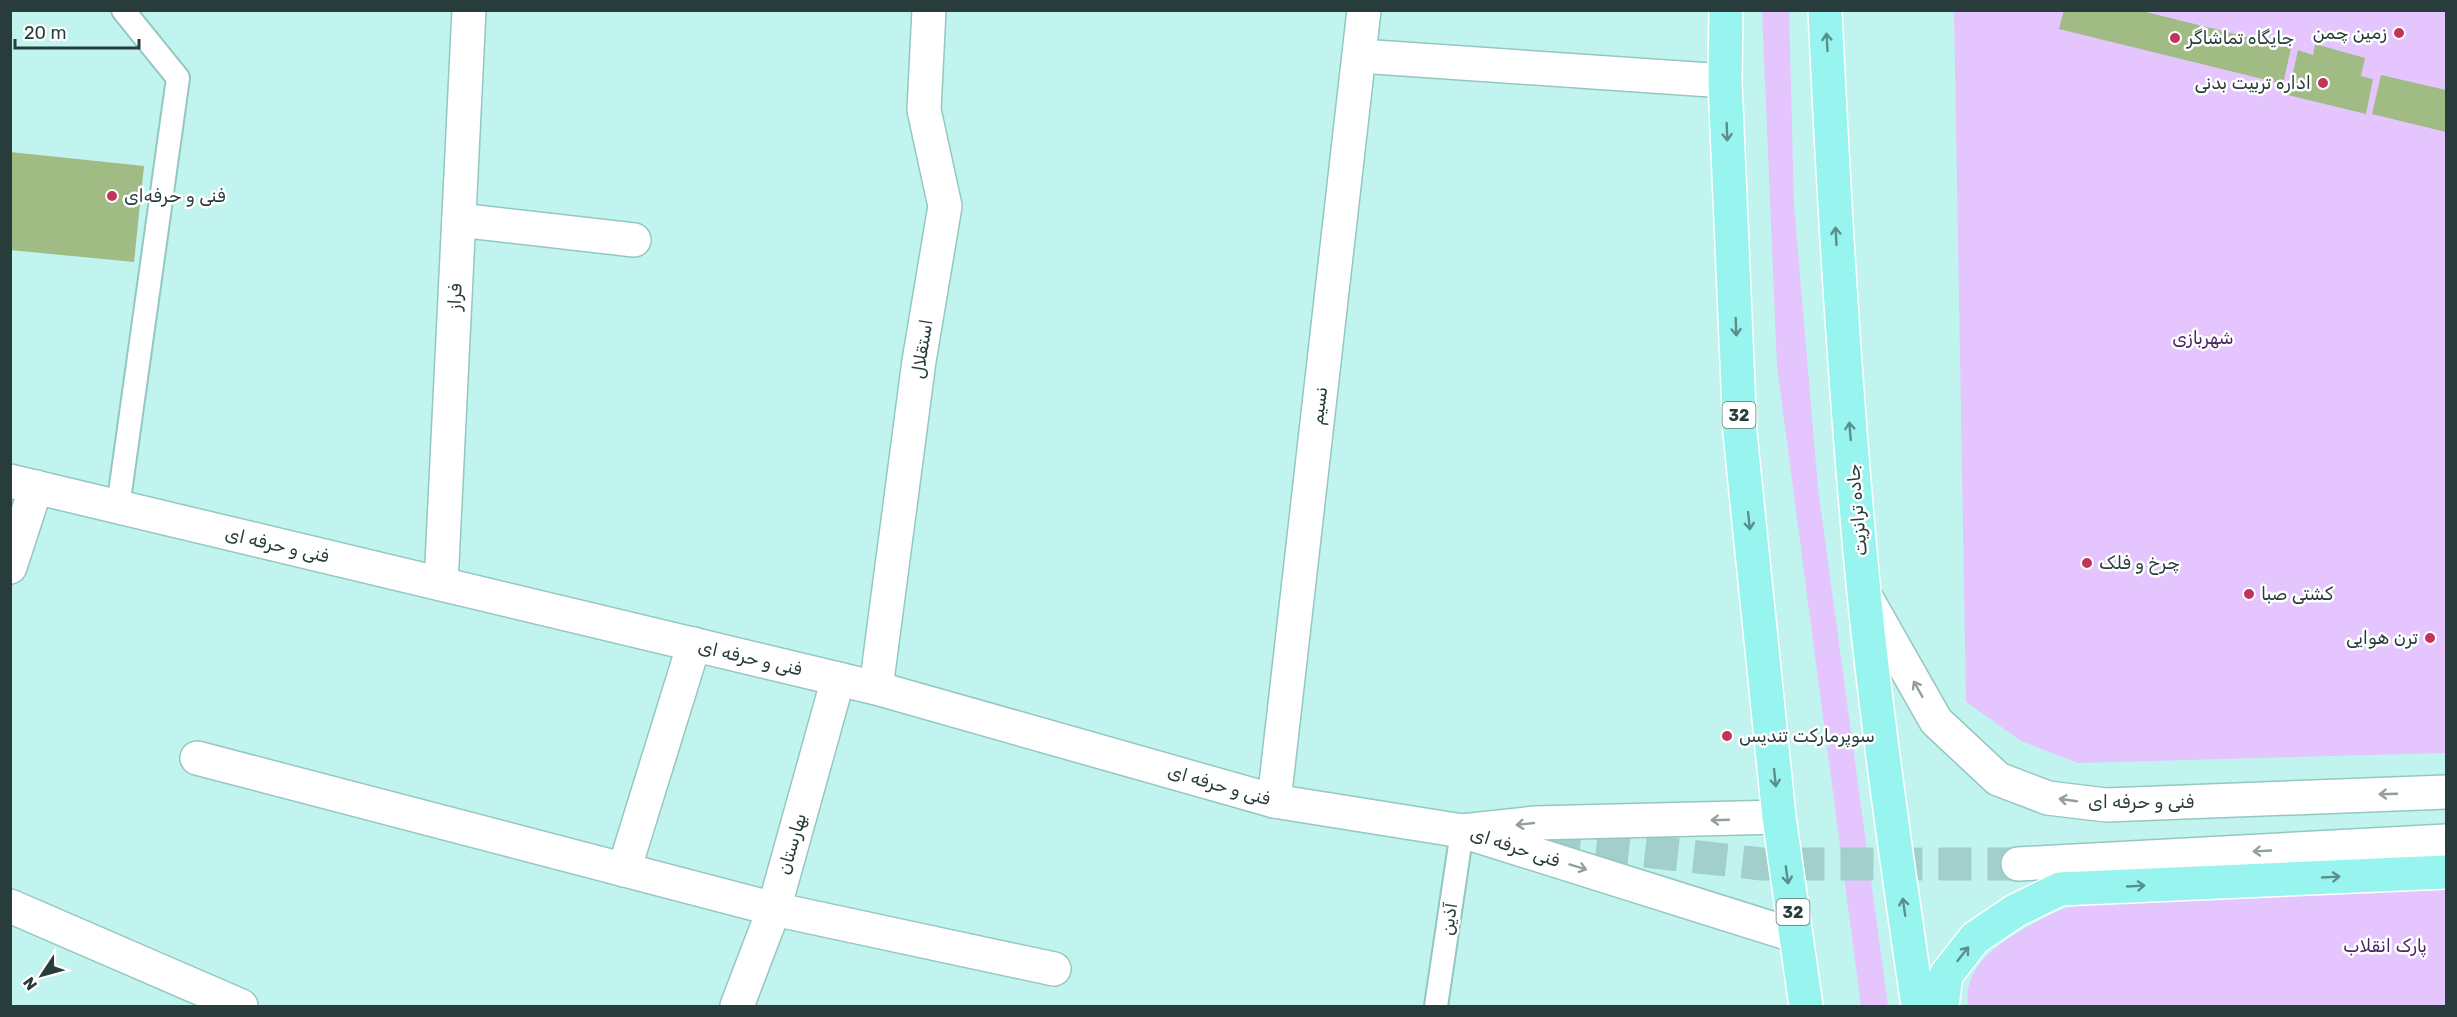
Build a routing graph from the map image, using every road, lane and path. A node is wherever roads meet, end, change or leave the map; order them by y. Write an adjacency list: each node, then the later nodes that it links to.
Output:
1 (123, 10): 12 (lane)
2 (469, 10): 9 (street, فراز)
3 (929, 10): 18 (street, استقلال)
4 (1364, 10): 7 (street, نسيم)
5 (1726, 10): 8 (main road, 32)
6 (1825, 10): 15 (main road, جاده ترانزیت, one-way to 6)
7 (1360, 56): 8 (street); 21 (street, نسيم)
8 (1725, 81): 22 (main road, 32, one-way to 22)
9 (459, 220): 10 (street); 14 (street, فراز)
10 (634, 240)
11 (19, 486): 12 (street, فنی و حرفه ای); 13 (street)
12 (118, 507): 14 (street, فنی و حرفه ای)
13 (10, 567)
14 (441, 584): 16 (street, فنی و حرفه ای)
15 (1864, 594): 20 (street, فنی و حرفه ای, one-way to 15); 36 (main road, جاده ترانزیت, one-way to 15)
16 (694, 644): 17 (street, فنی و حرفه ای); 26 (street)
17 (838, 679): 18 (street, فنی و حرفه ای); 29 (street, بهارستان)
18 (876, 688): 21 (street, فنی و حرفه ای)
19 (197, 758): 26 (street)
20 (2446, 792)
21 (1274, 801): 23 (street, فنی و حرفه ای)
22 (1779, 817): 23 (street, فنی حرفه ای, one-way to 23); 30 (main road, 32, one-way to 30)
23 (1462, 831): 30 (street, فنی حرفه ای, one-way to 30); 34 (lane, آذین)
24 (2446, 841): 25 (street, one-way to 25)
25 (2018, 864)
26 (624, 870): 29 (street)
27 (2446, 872): 37 (main road, one-way to 27)
28 (10, 906): 32 (street)
29 (774, 909): 31 (street); 33 (street, بهارستان)
30 (1796, 936): 35 (main road, 32)
31 (1054, 969)
32 (241, 1006)
33 (737, 1006)
34 (1436, 1006)
35 (1806, 1006)
36 (1918, 1006)
37 (1942, 1006)

